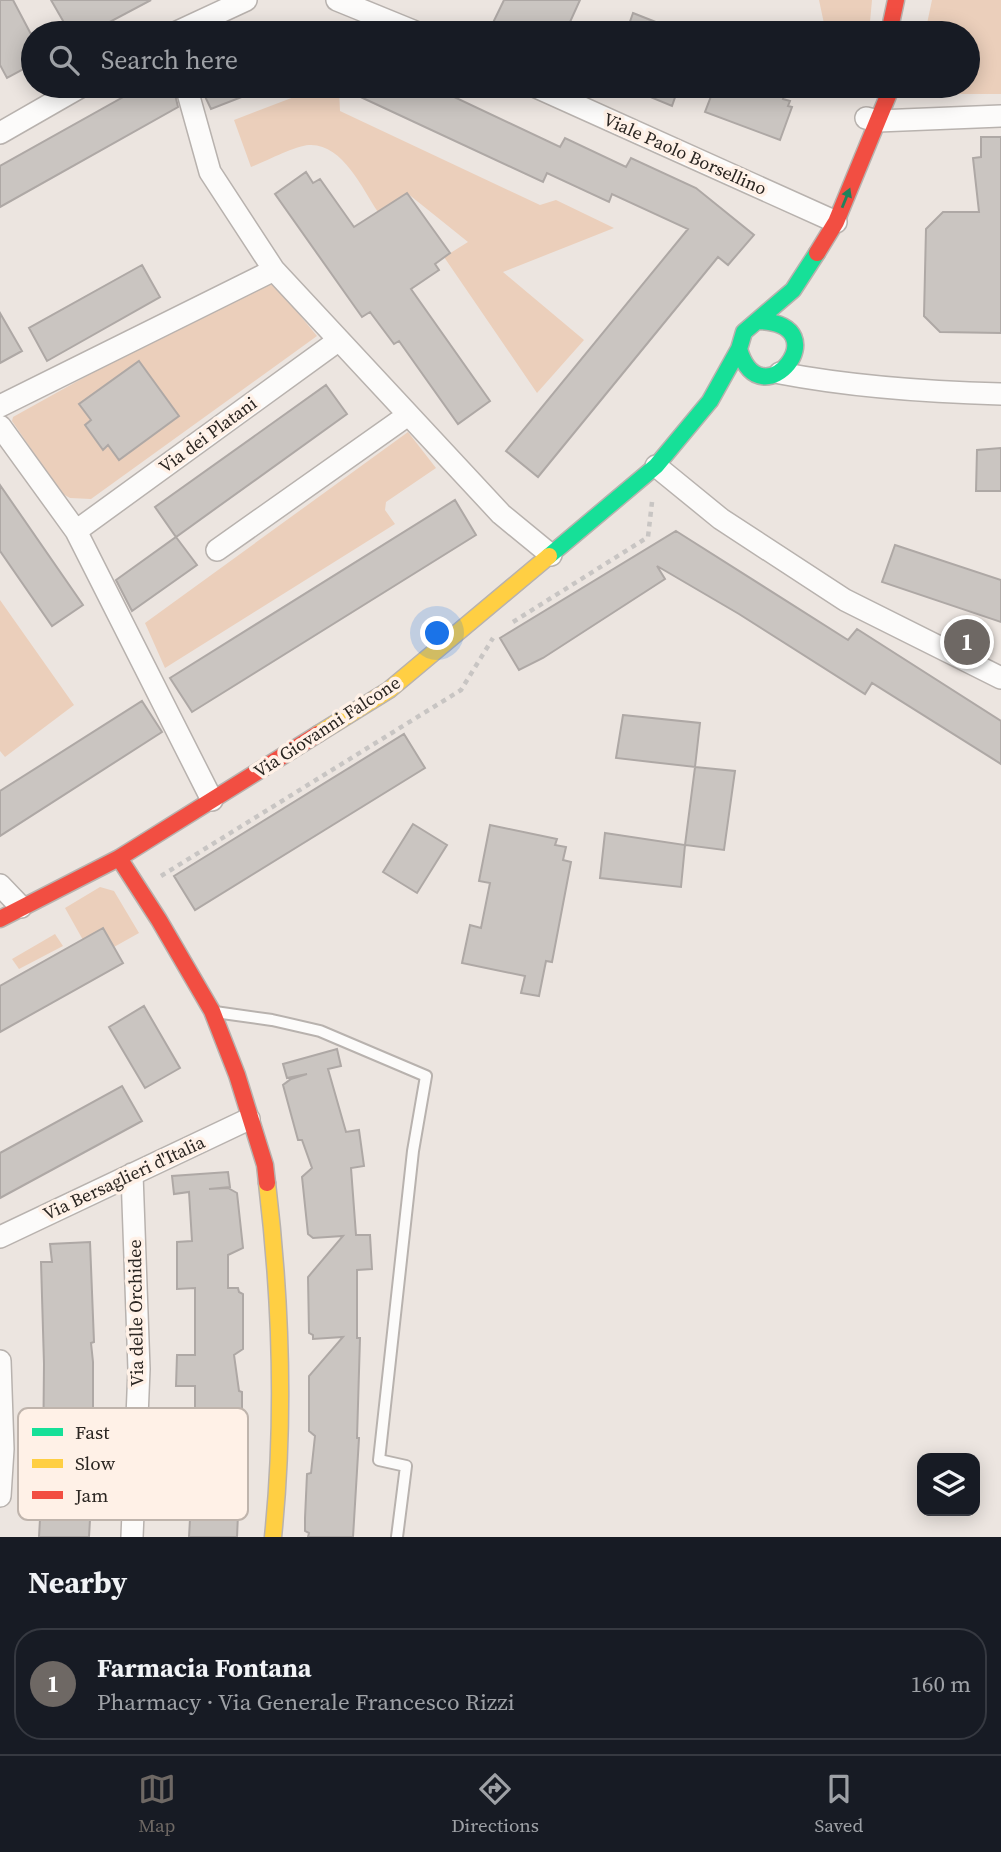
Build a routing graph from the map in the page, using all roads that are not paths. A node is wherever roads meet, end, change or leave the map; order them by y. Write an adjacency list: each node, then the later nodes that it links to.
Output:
1 (246, 0): 4 (street)
2 (337, 0): 5 (street)
3 (896, 0): 6 (street)
4 (200, 21)
5 (389, 21)
6 (892, 21)
7 (57, 98): 14 (street)
8 (189, 98): 16 (street)
9 (561, 98): 15 (street, Viale Paolo Borsellino)
10 (874, 98): 13 (street, Via Giovanni Falcone)
11 (884, 98): 13 (street, Via Giovanni Falcone)
12 (1001, 116): 13 (street)
13 (871, 119): 15 (street, Via Giovanni Falcone)
14 (3, 124)
15 (829, 218): 17 (street, Via Giovanni Falcone)
16 (274, 270): 19 (street); 26 (street)
17 (793, 290): 18 (street, Via Giovanni Falcone); 20 (street)
18 (759, 321): 20 (street); 21 (street, Via Giovanni Falcone)
19 (339, 340): 27 (street); 30 (street, Via dei Platani)
20 (793, 341): 22 (street); 23 (street)
21 (739, 349): 22 (street); 25 (street, Via Giovanni Falcone)
22 (771, 374): 23 (street); 25 (street, Via Giovanni Falcone)
23 (825, 382): 24 (street)
24 (1001, 394)
25 (710, 401): 29 (street, Via Giovanni Falcone)
26 (0, 406)
27 (408, 415): 31 (street); 32 (street)
28 (0, 426): 30 (street)
29 (656, 467): 32 (street, Via Giovanni Falcone); 33 (street)
30 (76, 531): 34 (street)
31 (217, 550)
32 (551, 555): 34 (street, Via Giovanni Falcone)
33 (1001, 678)
34 (212, 800): 35 (street, Via Giovanni Falcone)
35 (119, 858): 37 (street, Via Giovanni Falcone); 39 (street)
36 (0, 885): 37 (street)
37 (21, 907): 38 (street, Via Giovanni Falcone)
38 (0, 919)
39 (212, 1011): 40 (street); 48 (lane)
40 (249, 1119): 41 (street, Via Bersaglieri d'Italia); 47 (street)
41 (132, 1174): 42 (street, Via Bersaglieri d'Italia); 44 (street, Via delle Orchidee)
42 (0, 1237)
43 (0, 1361): 45 (street)
44 (137, 1408)
45 (1, 1449): 46 (street)
46 (0, 1496)
47 (273, 1537)
48 (397, 1537)

